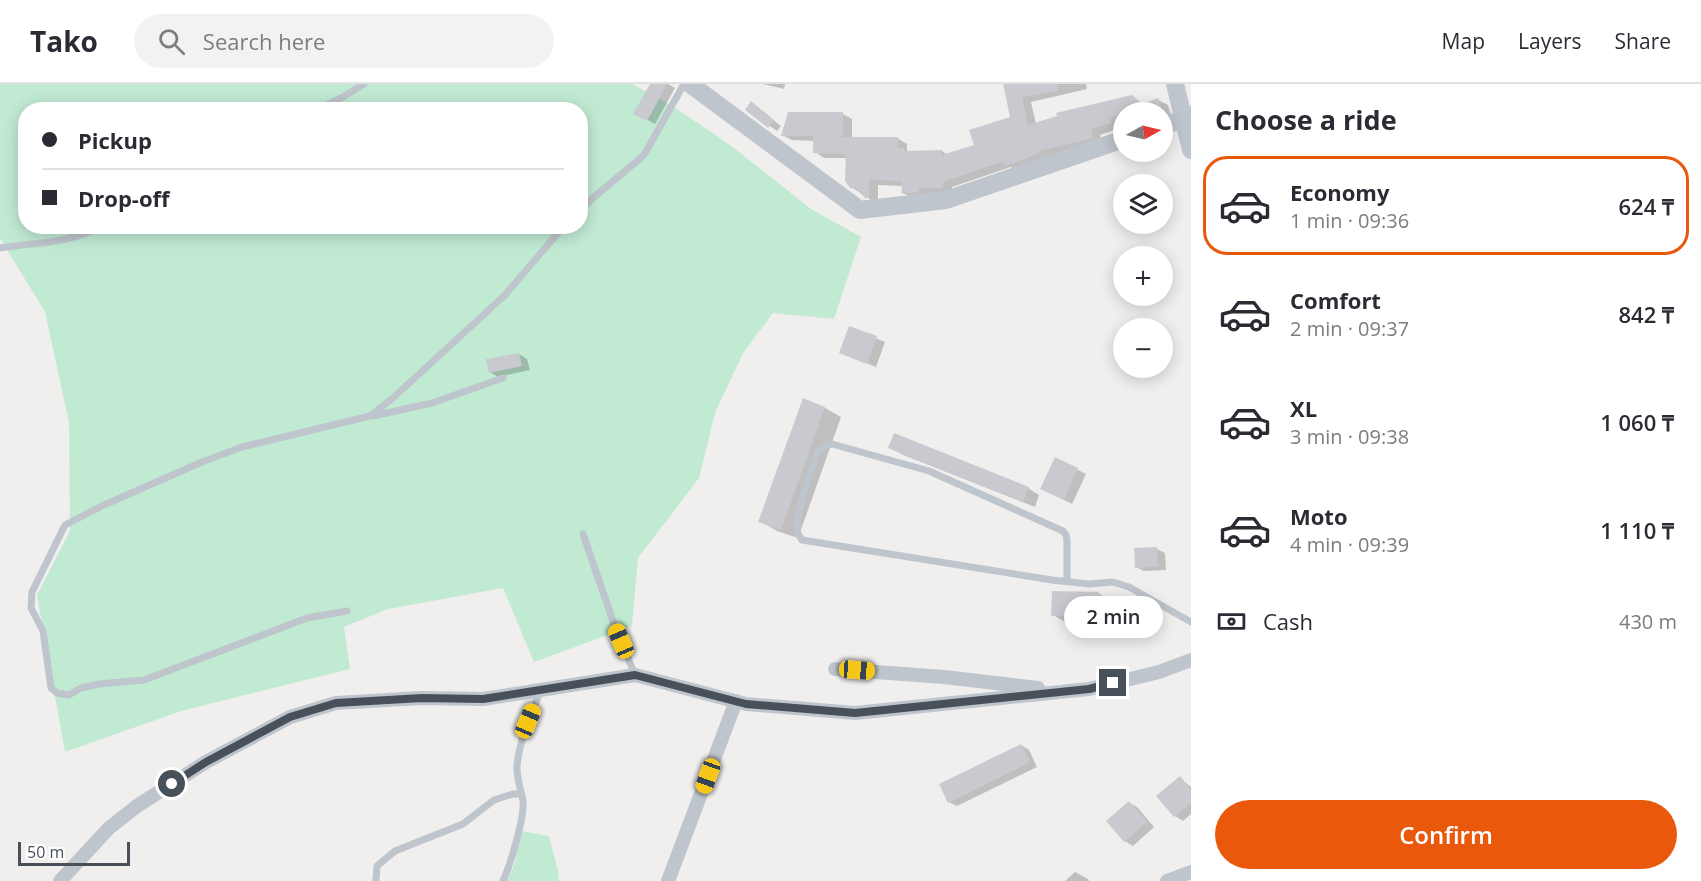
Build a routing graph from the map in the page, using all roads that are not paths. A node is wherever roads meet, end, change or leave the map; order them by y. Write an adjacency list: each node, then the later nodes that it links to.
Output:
1 (364, 84): 5 (lane)
2 (684, 84): 9 (lane)
3 (690, 84): 7 (street)
4 (1175, 84): 6 (street)
5 (333, 102)
6 (1187, 117): 8 (street)
7 (1113, 143)
8 (1191, 150)
9 (588, 202)
10 (86, 234): 12 (lane)
11 (557, 234): 14 (lane)
12 (0, 248)
13 (503, 378): 14 (lane)
14 (370, 416): 17 (lane)
15 (583, 534): 21 (lane)
16 (1067, 581): 16 (lane); 18 (lane)
17 (347, 611)
18 (1191, 622)
19 (1191, 660): 23 (street)
20 (835, 669): 23 (street)
21 (635, 675): 22 (street); 24 (street)
22 (542, 690): 25 (lane); 27 (street)
23 (1064, 691): 24 (street)
24 (736, 701): 30 (street)
25 (520, 794): 28 (lane); 29 (lane)
26 (1191, 872): 31 (street)
27 (60, 881)
28 (376, 881)
29 (503, 881)
30 (668, 881)
31 (1167, 881)

